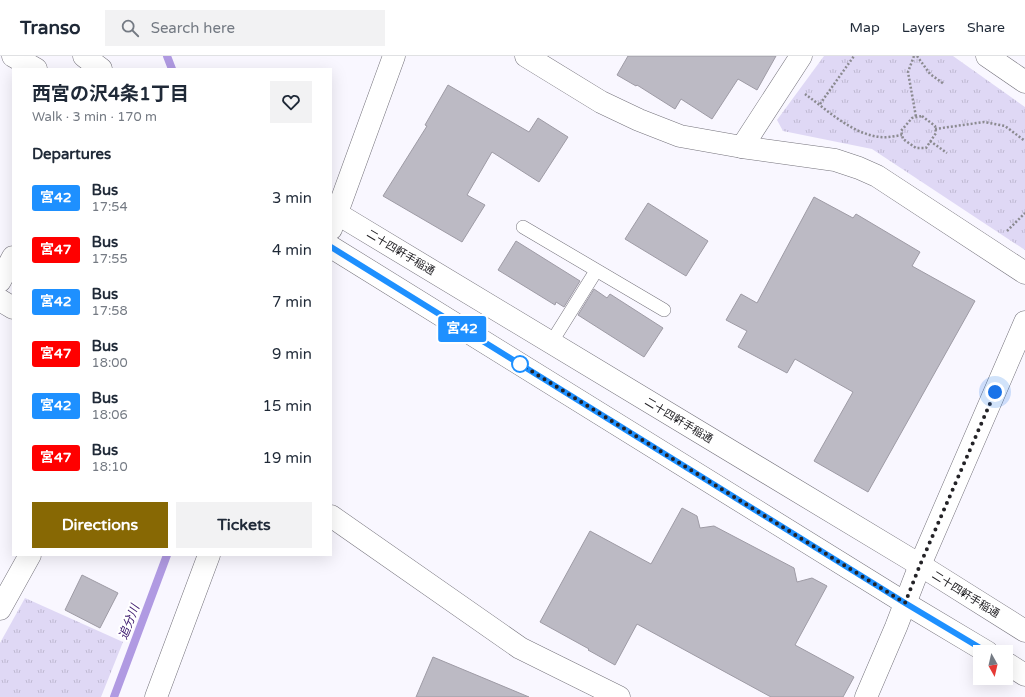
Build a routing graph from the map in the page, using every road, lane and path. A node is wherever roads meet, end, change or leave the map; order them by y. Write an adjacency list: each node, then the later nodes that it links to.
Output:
1 (13, 56): 10 (street)
2 (84, 56): 11 (street)
3 (394, 56): 24 (street)
4 (526, 56): 21 (street)
5 (801, 56): 21 (street)
6 (854, 56): 15 (path)
7 (914, 56): 16 (path)
8 (917, 56): 13 (path)
9 (987, 56): 12 (street)
10 (34, 68)
11 (100, 68)
12 (1025, 82)
13 (944, 84)
14 (805, 93): 15 (path)
15 (819, 104): 18 (path)
16 (916, 117): 17 (path); 18 (path)
17 (935, 129): 19 (path); 20 (path)
18 (902, 135): 19 (path)
19 (930, 141): 22 (path)
20 (1025, 141)
21 (742, 147): 30 (street)
22 (947, 153)
23 (1025, 213): 26 (path)
24 (333, 218): 36 (street, 二十四軒手稲通)
25 (523, 227): 29 (lane)
26 (1004, 235)
27 (332, 248): 41 (street)
28 (12, 259): 31 (street)
29 (596, 270): 34 (lane); 36 (lane)
30 (1025, 274)
31 (0, 281)
32 (0, 300): 33 (street)
33 (12, 307)
34 (664, 310)
35 (1025, 322): 40 (street)
36 (551, 343): 40 (street, 二十四軒手稲通)
37 (332, 517): 48 (street)
38 (29, 556): 42 (street)
39 (209, 556): 47 (street)
40 (920, 565): 41 (street); 43 (street, 二十四軒手稲通)
41 (905, 603): 44 (street); 49 (street)
42 (0, 609)
43 (1025, 631)
44 (975, 645)
45 (1013, 667): 46 (street)
46 (1025, 675)
47 (156, 697)
48 (619, 697)
49 (866, 697)

